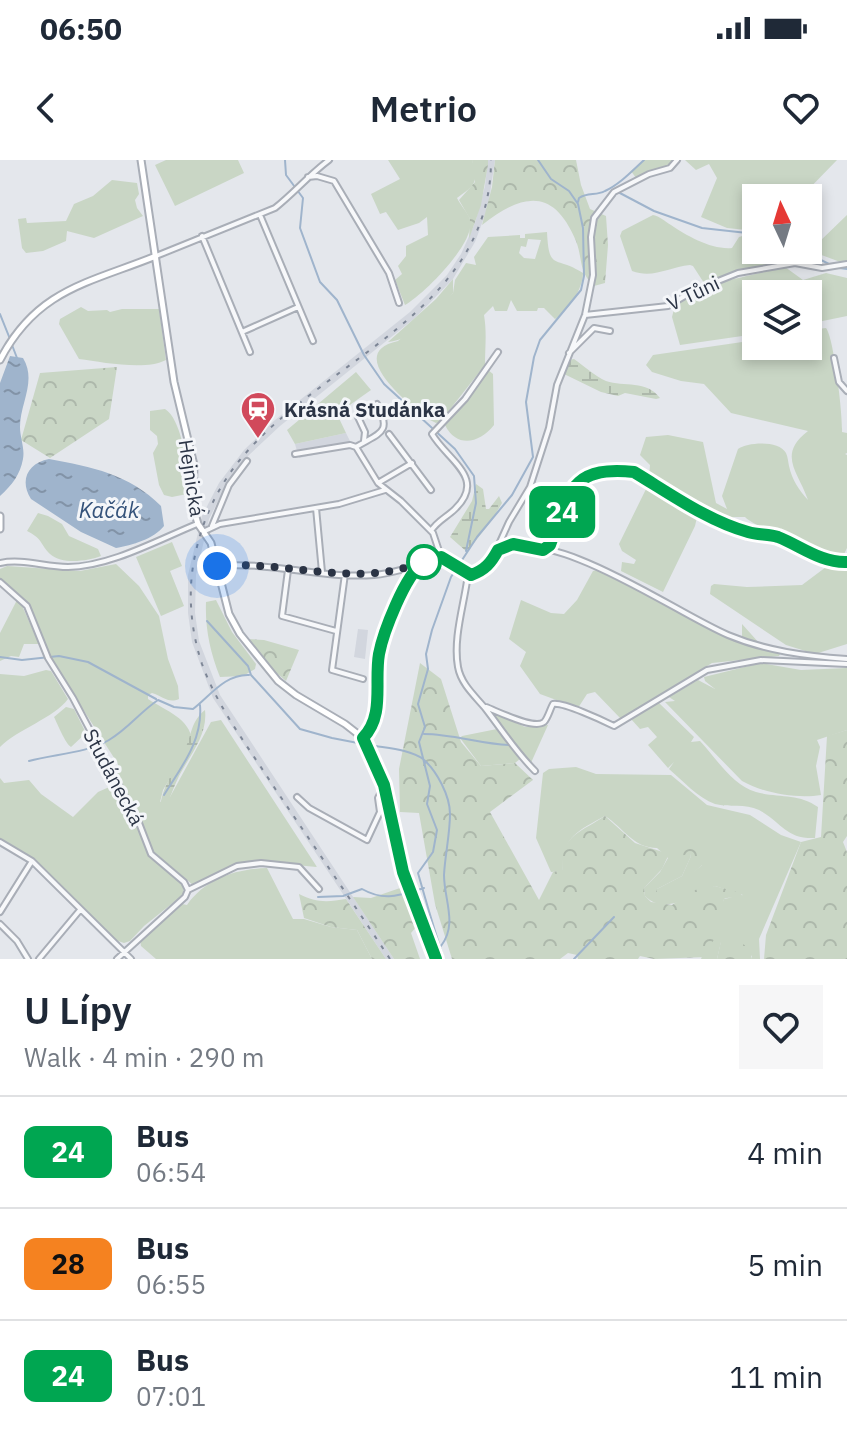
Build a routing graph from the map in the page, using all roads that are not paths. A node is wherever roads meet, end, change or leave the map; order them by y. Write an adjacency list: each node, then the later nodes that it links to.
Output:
1 (141, 160): 7 (main road, Hejnická)
2 (329, 160): 4 (street)
3 (677, 160): 11 (street)
4 (305, 177): 5 (street); 9 (street)
5 (260, 215): 6 (street); 10 (street)
6 (202, 236): 7 (street); 13 (street)
7 (156, 256): 18 (main road); 34 (main road, Hejnická)
8 (847, 264): 11 (street, V Tůni)
9 (399, 303)
10 (299, 307): 13 (street); 14 (street)
11 (585, 315): 17 (street)
12 (610, 331): 17 (street)
13 (242, 332): 15 (street)
14 (313, 341)
15 (250, 352)
16 (498, 352): 38 (street)
17 (567, 355): 39 (street)
18 (0, 358)
19 (834, 358): 20 (street)
20 (847, 391)
21 (377, 404): 24 (street)
22 (358, 417): 24 (street)
23 (389, 434): 28 (street)
24 (364, 442): 25 (street)
25 (356, 447): 26 (street); 29 (street)
26 (295, 454)
27 (247, 461): 35 (street)
28 (412, 463): 29 (street); 31 (street)
29 (378, 483): 30 (street)
30 (386, 489): 32 (street); 38 (street)
31 (431, 490)
32 (316, 508): 35 (street); 47 (street)
33 (0, 516): 36 (main road)
34 (198, 524): 37 (main road, Hejnická); 43 (street)
35 (212, 526): 37 (street)
36 (0, 529)
37 (205, 531): 45 (main road, Hejnická)
38 (431, 531): 41 (street)
39 (498, 550): 40 (street); 49 (street)
40 (543, 550): 42 (street); 52 (street)
41 (441, 557): 44 (street); 49 (street)
42 (847, 562)
43 (0, 563)
44 (422, 563): 48 (street); 55 (street)
45 (217, 566): 46 (street); 55 (main road, Hejnická)
46 (288, 570): 47 (street); 51 (street)
47 (322, 572): 48 (street)
48 (345, 574): 51 (street)
49 (471, 575): 54 (street)
50 (0, 582): 62 (street, Studánecká)
51 (336, 631): 53 (street)
52 (847, 661): 54 (street)
53 (363, 679)
54 (483, 706): 56 (street)
55 (363, 738): 57 (main road)
56 (535, 771)
57 (384, 785): 58 (street); 71 (main road)
58 (297, 797)
59 (0, 842): 60 (street)
60 (32, 861): 63 (street); 64 (street)
61 (319, 889): 62 (street)
62 (188, 890): 66 (street)
63 (80, 910): 66 (street); 68 (street)
64 (0, 912)
65 (0, 924): 67 (street)
66 (123, 952): 69 (street); 70 (street)
67 (28, 959)
68 (39, 959)
69 (117, 959)
70 (131, 959)
71 (436, 959)

